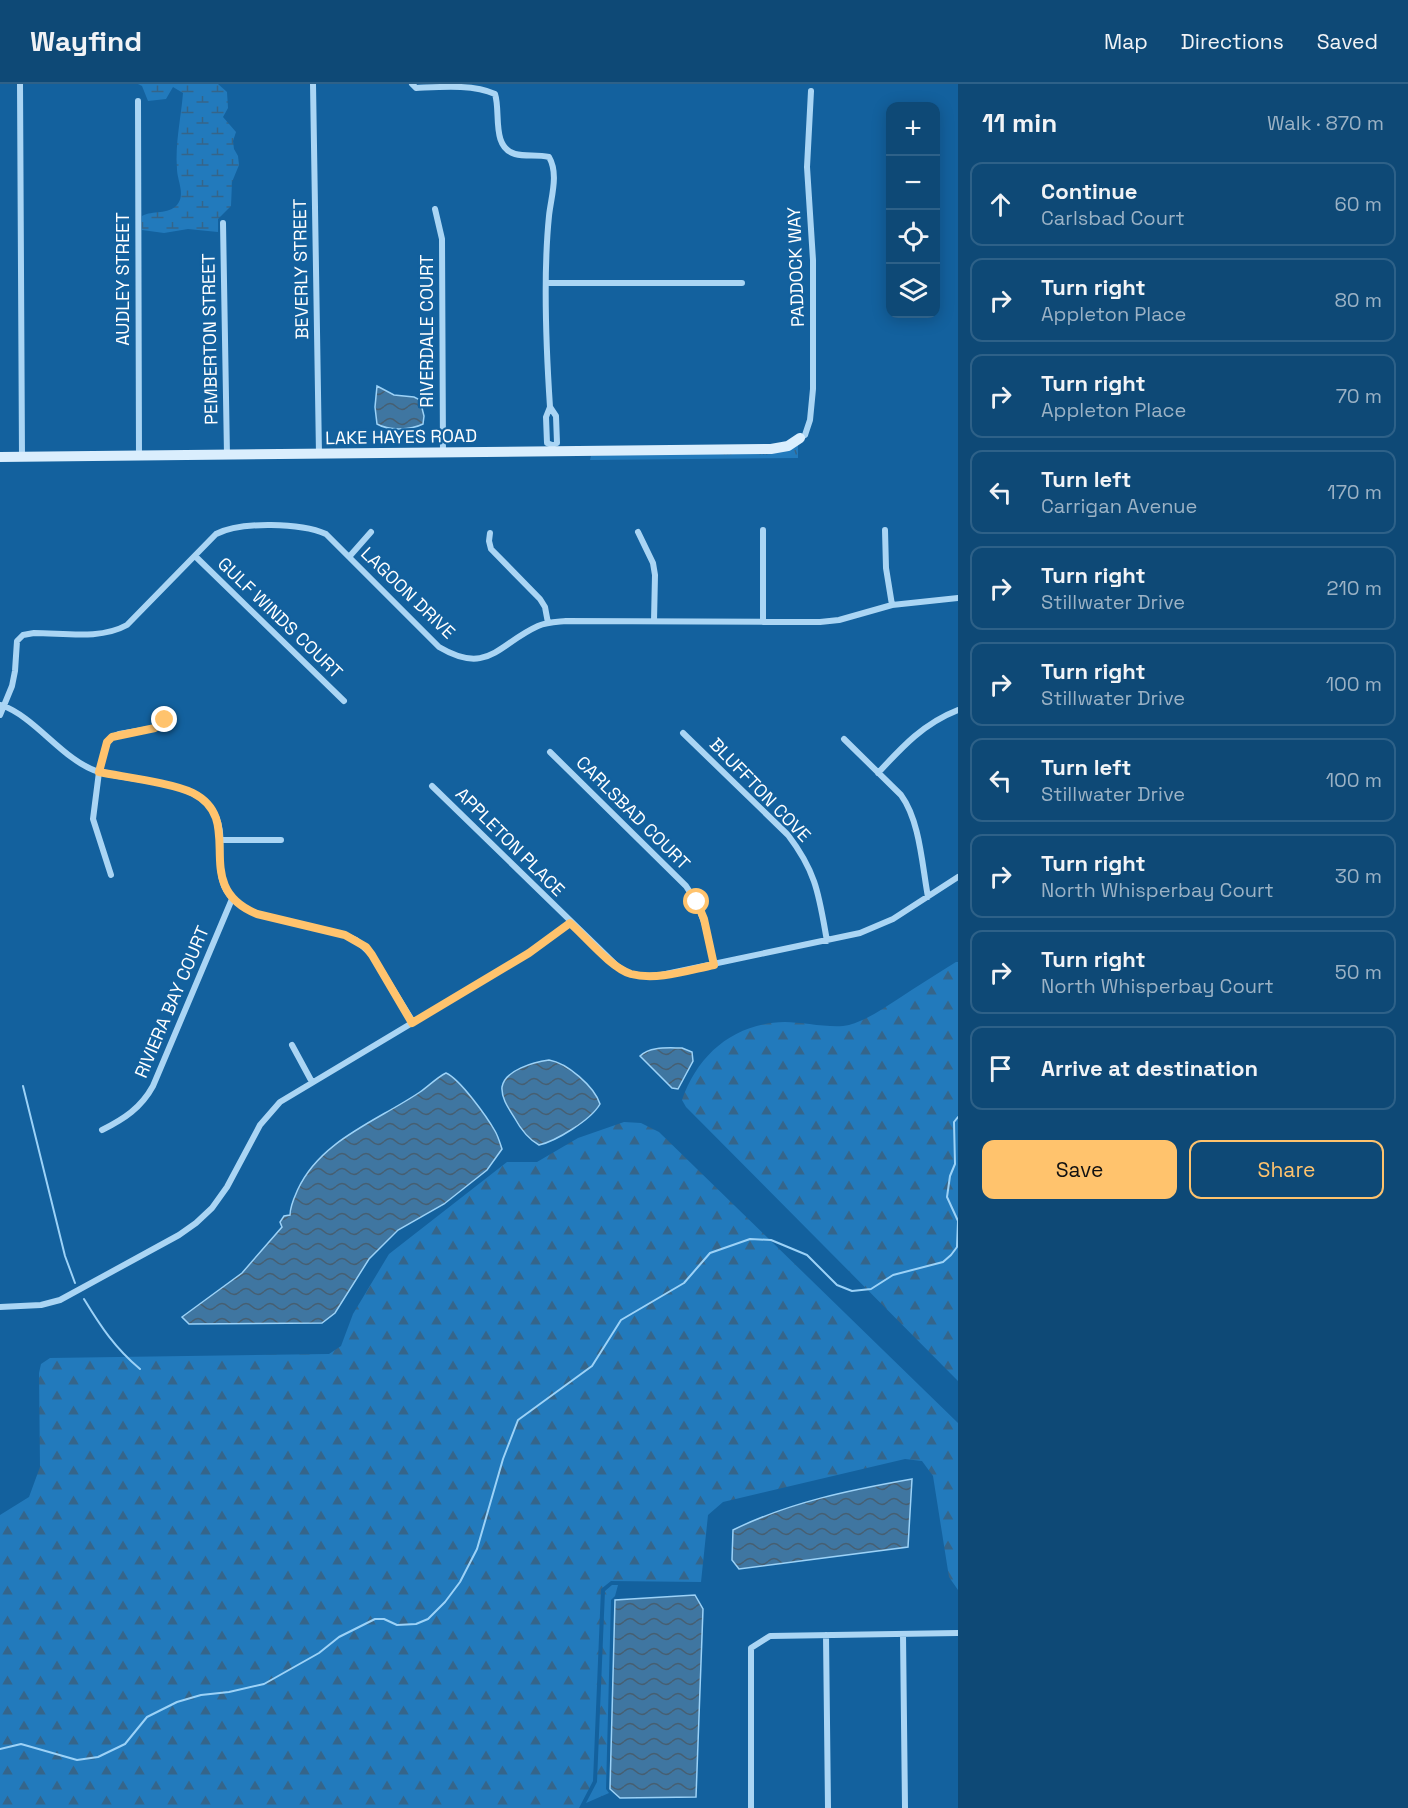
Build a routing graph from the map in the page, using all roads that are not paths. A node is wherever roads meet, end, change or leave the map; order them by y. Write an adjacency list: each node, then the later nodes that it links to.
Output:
1 (20, 84): 19 (street)
2 (313, 84): 15 (street, BEVERLY STREET)
3 (412, 84): 4 (street)
4 (455, 85): 9 (street)
5 (811, 91): 12 (street, PADDOCK WAY)
6 (138, 101): 16 (street, AUDLEY STREET)
7 (435, 209): 14 (street, RIVERDALE COURT)
8 (224, 223): 17 (street, PEMBERTON STREET)
9 (547, 283): 10 (street); 11 (street)
10 (742, 283)
11 (550, 407): 13 (street); 13 (street)
12 (800, 438): 13 (street, LAKE HAYES ROAD)
13 (552, 448): 14 (street, LAKE HAYES ROAD)
14 (443, 453): 15 (street, LAKE HAYES ROAD)
15 (319, 454): 17 (street, LAKE HAYES ROAD)
16 (139, 456): 17 (street, LAKE HAYES ROAD); 19 (street, LAKE HAYES ROAD)
17 (227, 456)
18 (0, 457): 19 (street, LAKE HAYES ROAD)
19 (22, 457)
20 (763, 530): 30 (street)
21 (885, 530): 28 (street)
22 (371, 532): 26 (street)
23 (638, 532): 29 (street)
24 (490, 533): 31 (street)
25 (195, 556): 26 (street, LAGOON DRIVE); 32 (street, GULF WINDS COURT); 33 (street, LAGOON DRIVE)
26 (349, 557): 31 (street, LAGOON DRIVE)
27 (958, 598): 28 (street, LAGOON DRIVE)
28 (892, 605): 30 (street, LAGOON DRIVE)
29 (654, 621): 30 (street, LAGOON DRIVE); 31 (street, LAGOON DRIVE)
30 (763, 622)
31 (548, 623)
32 (344, 702)
33 (2, 705): 35 (street, LAGOON DRIVE); 40 (street)
34 (958, 710): 41 (street)
35 (0, 715)
36 (165, 720): 40 (street)
37 (683, 732): 50 (street, BLUFFTON COVE)
38 (844, 739): 41 (street)
39 (550, 752): 51 (street, CARLSBAD COURT)
40 (99, 772): 43 (street); 45 (street)
41 (878, 773): 47 (street)
42 (432, 786): 49 (street, APPLETON PLACE)
43 (219, 840): 44 (street); 48 (street)
44 (281, 840)
45 (111, 875)
46 (958, 876): 47 (street, APPLETON PLACE)
47 (928, 897): 50 (street, APPLETON PLACE)
48 (232, 899): 52 (street); 55 (street, RIVIERA BAY COURT)
49 (570, 923): 51 (street, APPLETON PLACE); 52 (street)
50 (827, 941): 51 (street, APPLETON PLACE)
51 (714, 965)
52 (412, 1023): 54 (street)
53 (292, 1045): 54 (street)
54 (312, 1082): 56 (street)
55 (102, 1130)
56 (0, 1307)
57 (958, 1633): 59 (street)
58 (826, 1635): 59 (street); 60 (street); 61 (street)
59 (903, 1635): 62 (street)
60 (751, 1808)
61 (828, 1808)
62 (905, 1808)

